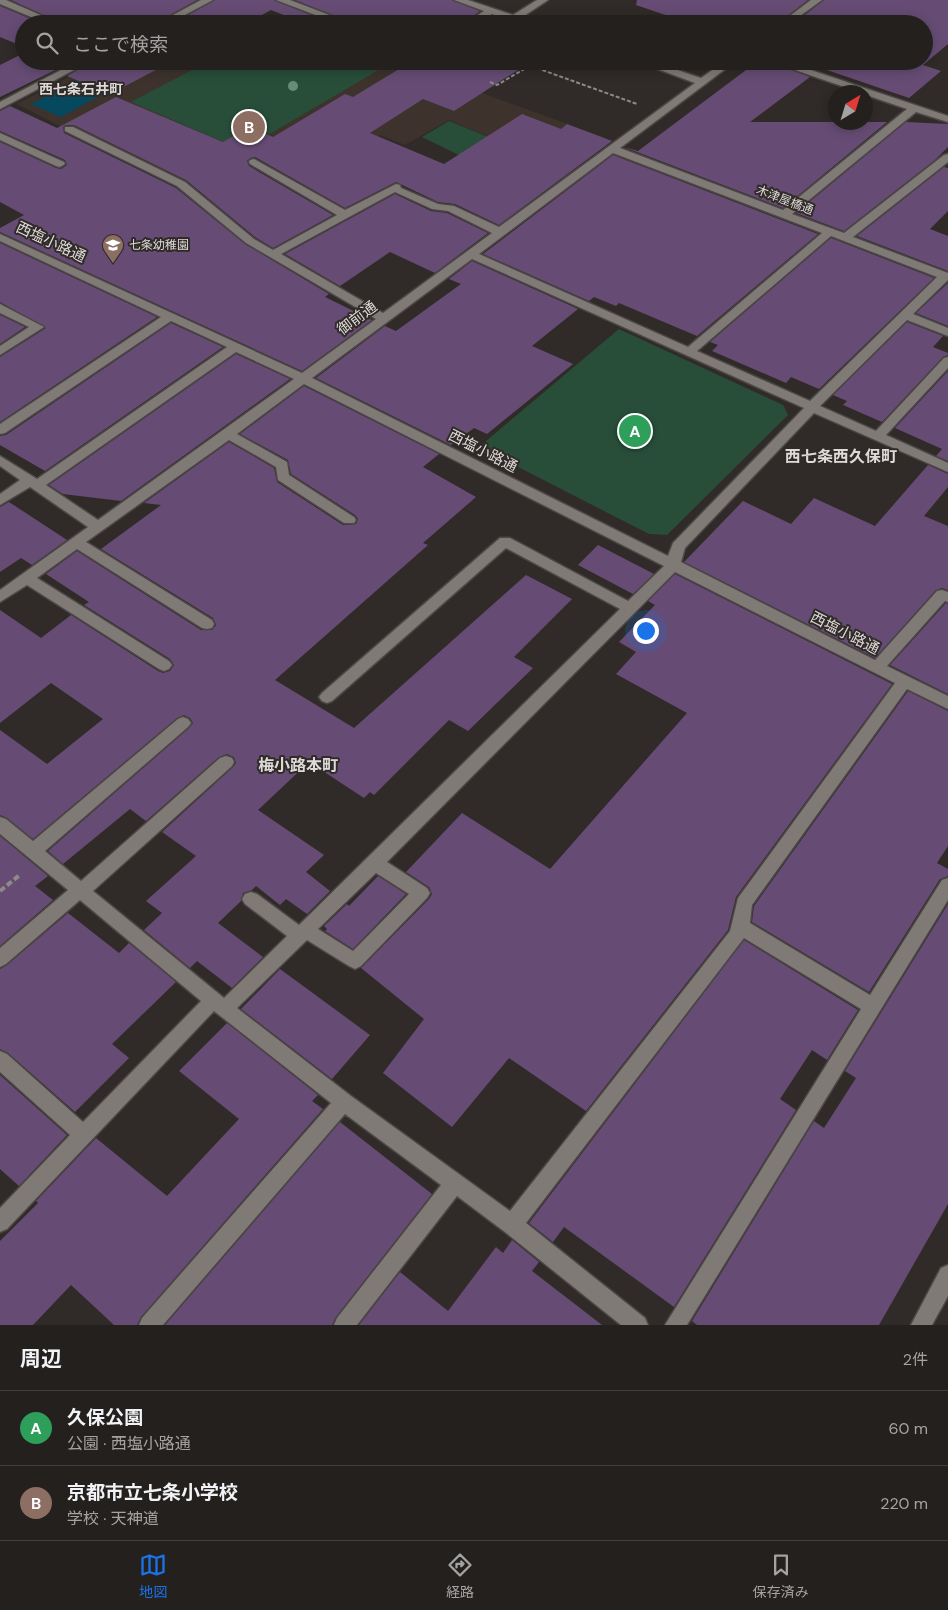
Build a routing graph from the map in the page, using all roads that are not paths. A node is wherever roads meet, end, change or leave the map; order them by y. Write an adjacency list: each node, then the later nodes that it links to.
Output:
1 (208, 0): 9 (street)
2 (281, 0): 10 (street)
3 (459, 0): 7 (street)
4 (542, 0): 13 (street)
5 (817, 0): 14 (street)
6 (1, 2): 8 (street)
7 (491, 11): 11 (street); 12 (street)
8 (34, 15)
9 (178, 15)
10 (324, 15)
11 (484, 15)
12 (502, 15)
13 (520, 15)
14 (796, 15)
15 (69, 70): 20 (street)
16 (668, 70): 19 (street)
17 (719, 70): 19 (street, 御前通)
18 (801, 70): 21 (street)
19 (703, 82): 25 (street, 御前通)
20 (0, 106)
21 (914, 108): 22 (street); 30 (street)
22 (948, 119)
23 (69, 129): 35 (street)
24 (0, 136): 28 (street)
25 (612, 149): 30 (street, 木津屋橋通); 31 (street, 御前通)
26 (948, 157): 34 (street)
27 (254, 162): 29 (street)
28 (60, 164)
29 (345, 215): 31 (street); 35 (street)
30 (784, 215): 32 (street, 木津屋橋通)
31 (500, 232): 36 (street, 御前通)
32 (829, 232): 34 (street, 木津屋橋通); 45 (street)
33 (0, 237): 40 (street, 西塩小路通)
34 (845, 238): 37 (street, 木津屋橋通)
35 (274, 254): 41 (street)
36 (470, 254): 41 (street, 御前通); 45 (street)
37 (946, 276): 39 (street)
38 (0, 308): 44 (street)
39 (906, 315): 42 (street); 48 (street)
40 (170, 316): 43 (street, 西塩小路通); 49 (street)
41 (383, 318): 47 (street, 御前通)
42 (948, 332)
43 (235, 347): 47 (street, 西塩小路通); 54 (street)
44 (0, 351)
45 (688, 352): 48 (street)
46 (948, 361): 51 (street)
47 (303, 378): 50 (street, 御前通); 59 (street, 西塩小路通)
48 (812, 407): 51 (street); 59 (street)
49 (0, 430)
50 (228, 434): 56 (street); 57 (street, 御前通)
51 (878, 436): 53 (street)
52 (0, 460): 54 (street)
53 (948, 468)
54 (33, 483): 55 (street); 57 (street)
55 (0, 500)
56 (349, 520)
57 (98, 527): 58 (street, 御前通)
58 (76, 542): 60 (street, 御前通); 64 (street)
59 (673, 564): 63 (street); 66 (street, 西塩小路通)
60 (26, 578): 61 (street, 御前通); 65 (street)
61 (0, 597)
62 (948, 597): 66 (street)
63 (629, 608): 68 (street); 74 (street)
64 (207, 624)
65 (164, 665)
66 (877, 667): 67 (street, 西塩小路通)
67 (905, 681): 69 (street, 西塩小路通); 78 (street)
68 (327, 697)
69 (948, 703)
70 (183, 724): 73 (street)
71 (226, 762): 76 (street)
72 (0, 824): 73 (street)
73 (33, 851): 76 (street)
74 (375, 862): 79 (street); 79 (street)
75 (948, 885): 82 (street)
76 (79, 891): 80 (street); 81 (street)
77 (251, 899): 79 (street)
78 (741, 927): 82 (street); 88 (street)
79 (303, 933): 81 (street)
80 (0, 959)
81 (219, 1005): 84 (street); 85 (street)
82 (872, 1006): 93 (street)
83 (0, 1060): 85 (street)
84 (344, 1102): 86 (street); 90 (street)
85 (84, 1136): 87 (street)
86 (454, 1184): 88 (street); 91 (street)
87 (0, 1222)
88 (512, 1226): 92 (street)
89 (948, 1275): 94 (street)
90 (149, 1325)
91 (344, 1325)
92 (638, 1325)
93 (675, 1325)
94 (921, 1325)

